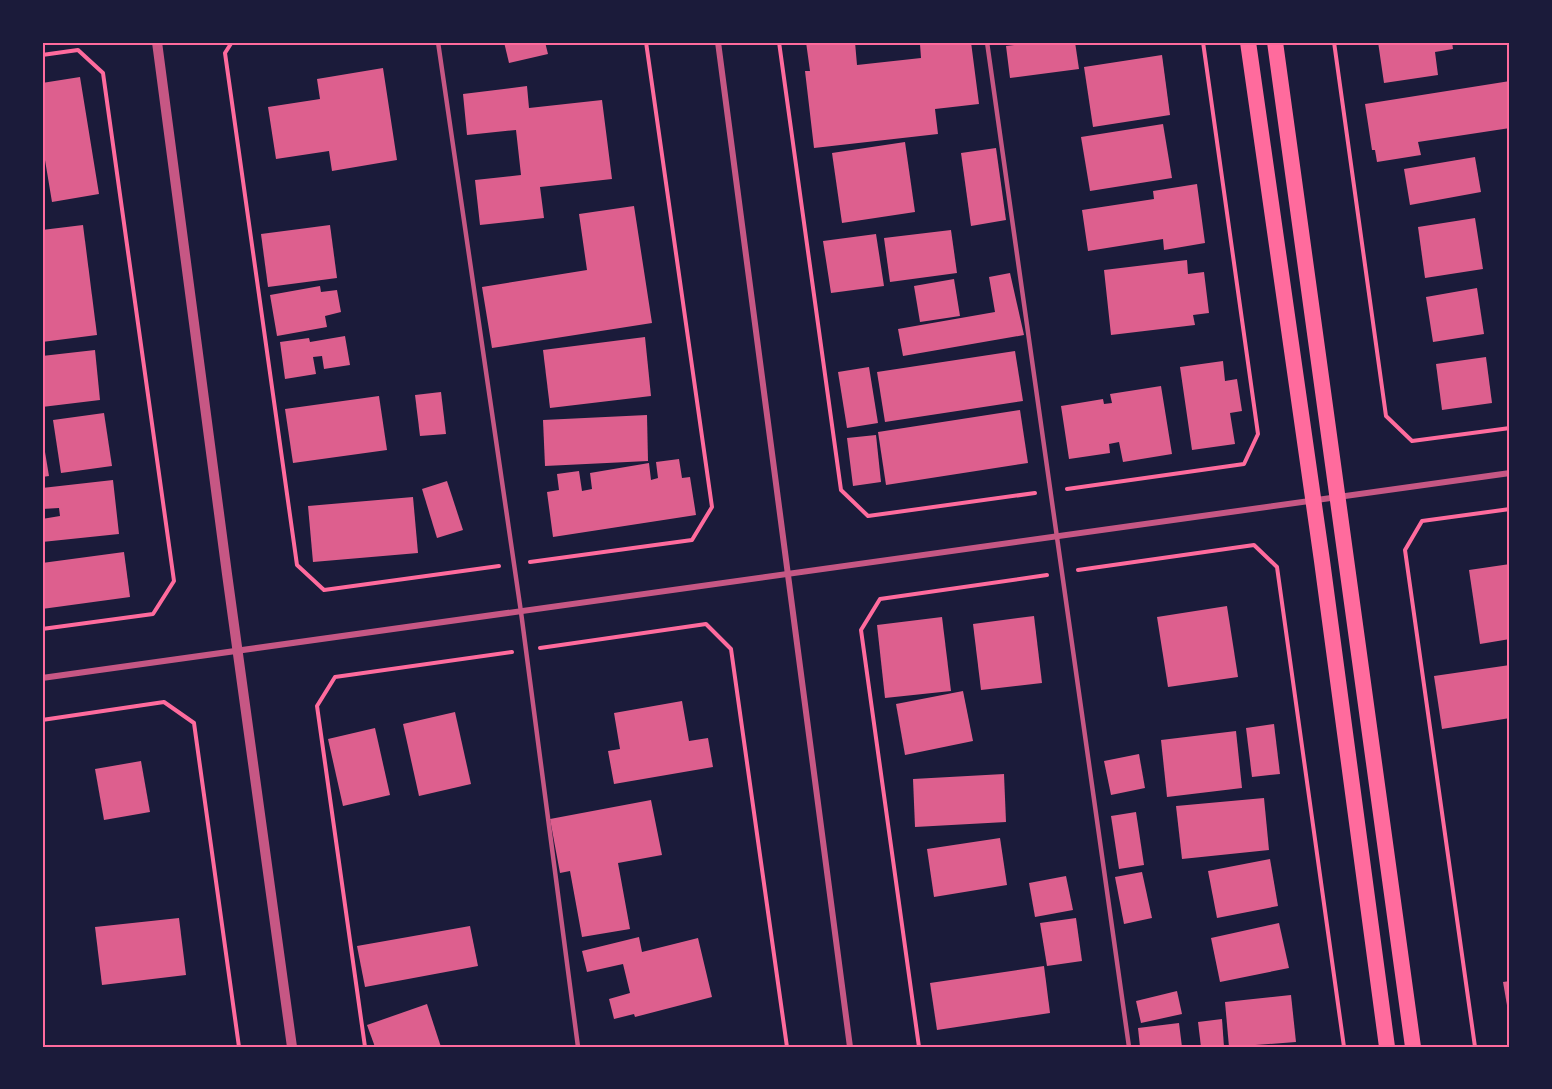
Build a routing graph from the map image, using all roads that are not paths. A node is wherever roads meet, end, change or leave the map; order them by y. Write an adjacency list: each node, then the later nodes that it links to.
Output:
1 (157, 42): 13 (street)
2 (438, 42): 12 (lane)
3 (718, 42): 11 (street)
4 (987, 42): 10 (lane)
5 (1248, 42): 9 (highway)
6 (1275, 42): 8 (highway)
7 (1510, 474): 8 (street)
8 (1338, 499): 9 (street); 20 (highway)
9 (1314, 502): 10 (street); 19 (highway)
10 (1058, 537): 11 (street); 18 (lane)
11 (788, 574): 12 (street); 17 (street)
12 (520, 612): 13 (street); 16 (lane)
13 (237, 652): 14 (street); 15 (street)
14 (42, 678)
15 (292, 1047)
16 (578, 1047)
17 (850, 1047)
18 (1129, 1047)
19 (1387, 1047)
20 (1413, 1047)

